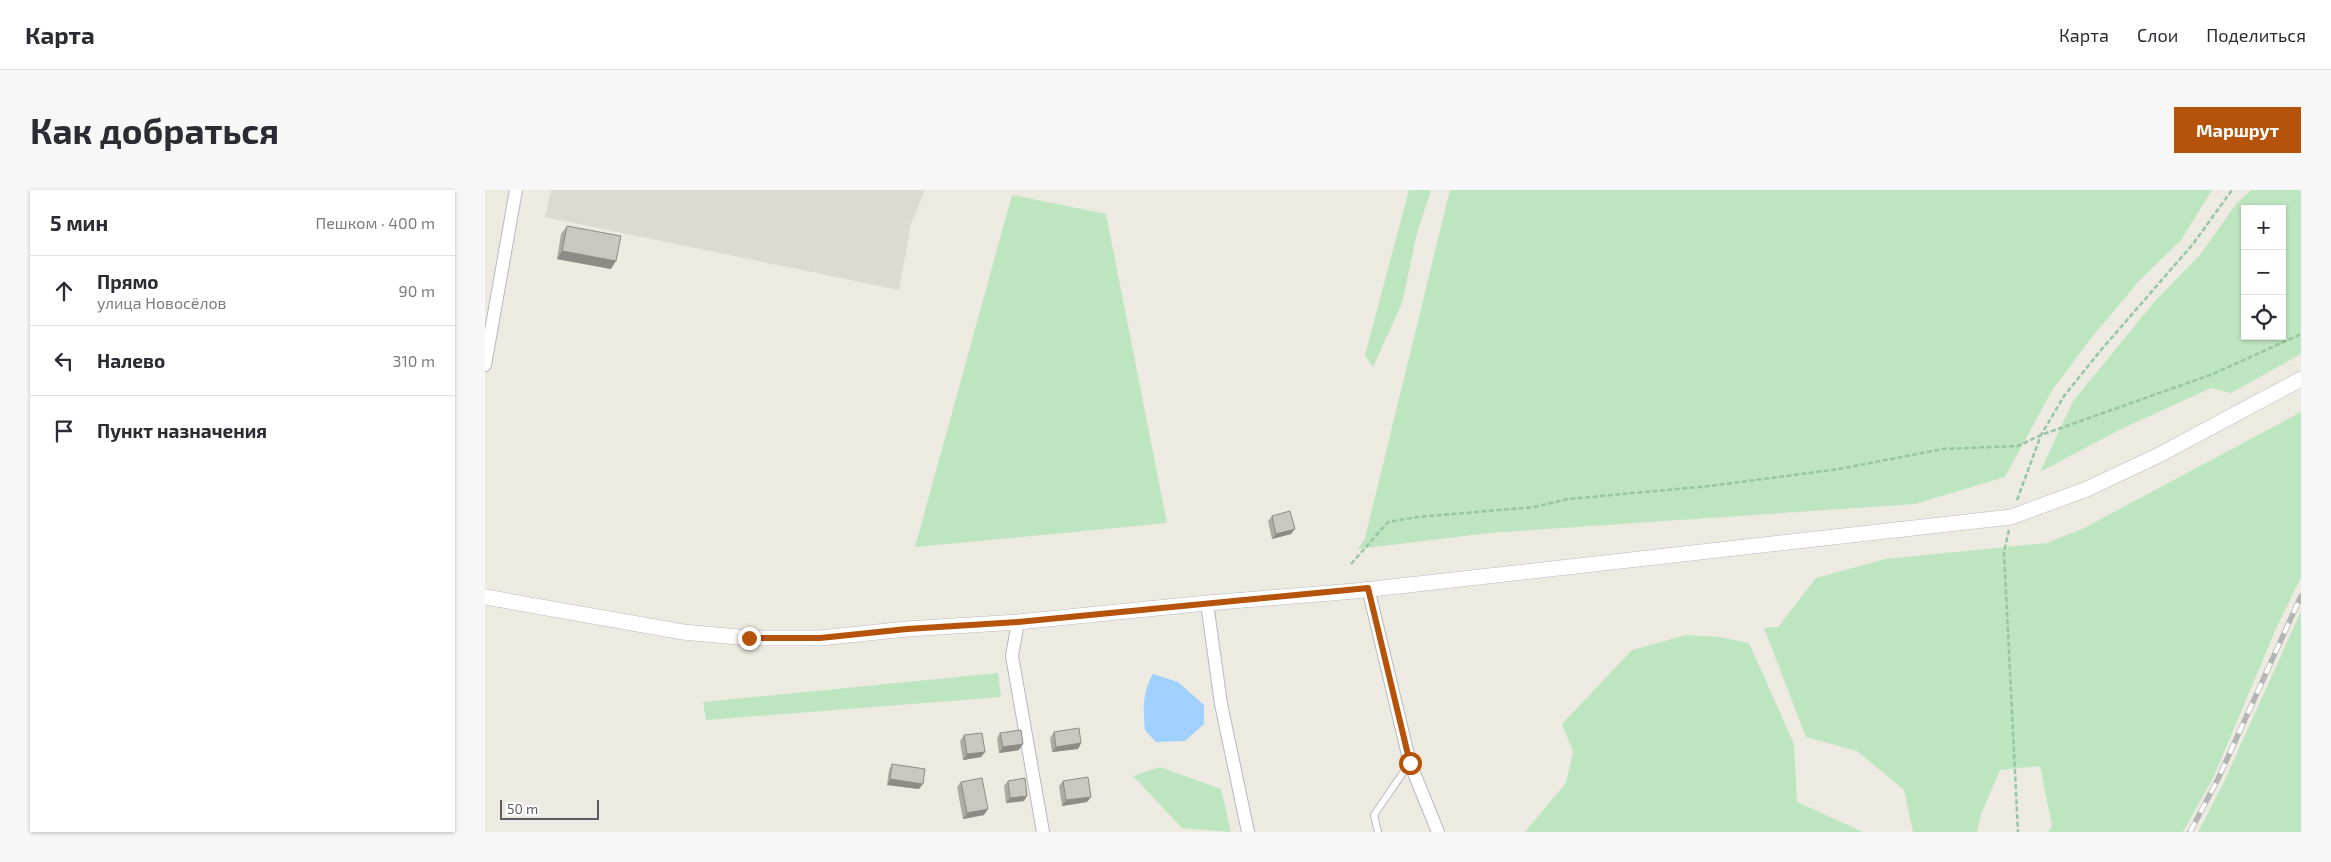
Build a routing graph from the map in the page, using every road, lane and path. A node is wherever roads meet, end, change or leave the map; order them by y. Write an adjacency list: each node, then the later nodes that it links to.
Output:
1 (516, 190): 4 (street)
2 (2232, 190): 6 (path)
3 (2301, 334): 6 (path)
4 (485, 365)
5 (2301, 379): 7 (street)
6 (2041, 435): 7 (path); 8 (path)
7 (2011, 517): 9 (street); 18 (path)
8 (1351, 564)
9 (1368, 588): 11 (street); 13 (street)
10 (485, 598): 12 (street)
11 (1207, 603): 12 (street); 15 (street)
12 (1018, 622): 14 (street)
13 (1410, 763): 16 (lane); 17 (street)
14 (1043, 832)
15 (1248, 832)
16 (1378, 832)
17 (1438, 832)
18 (2018, 832)

